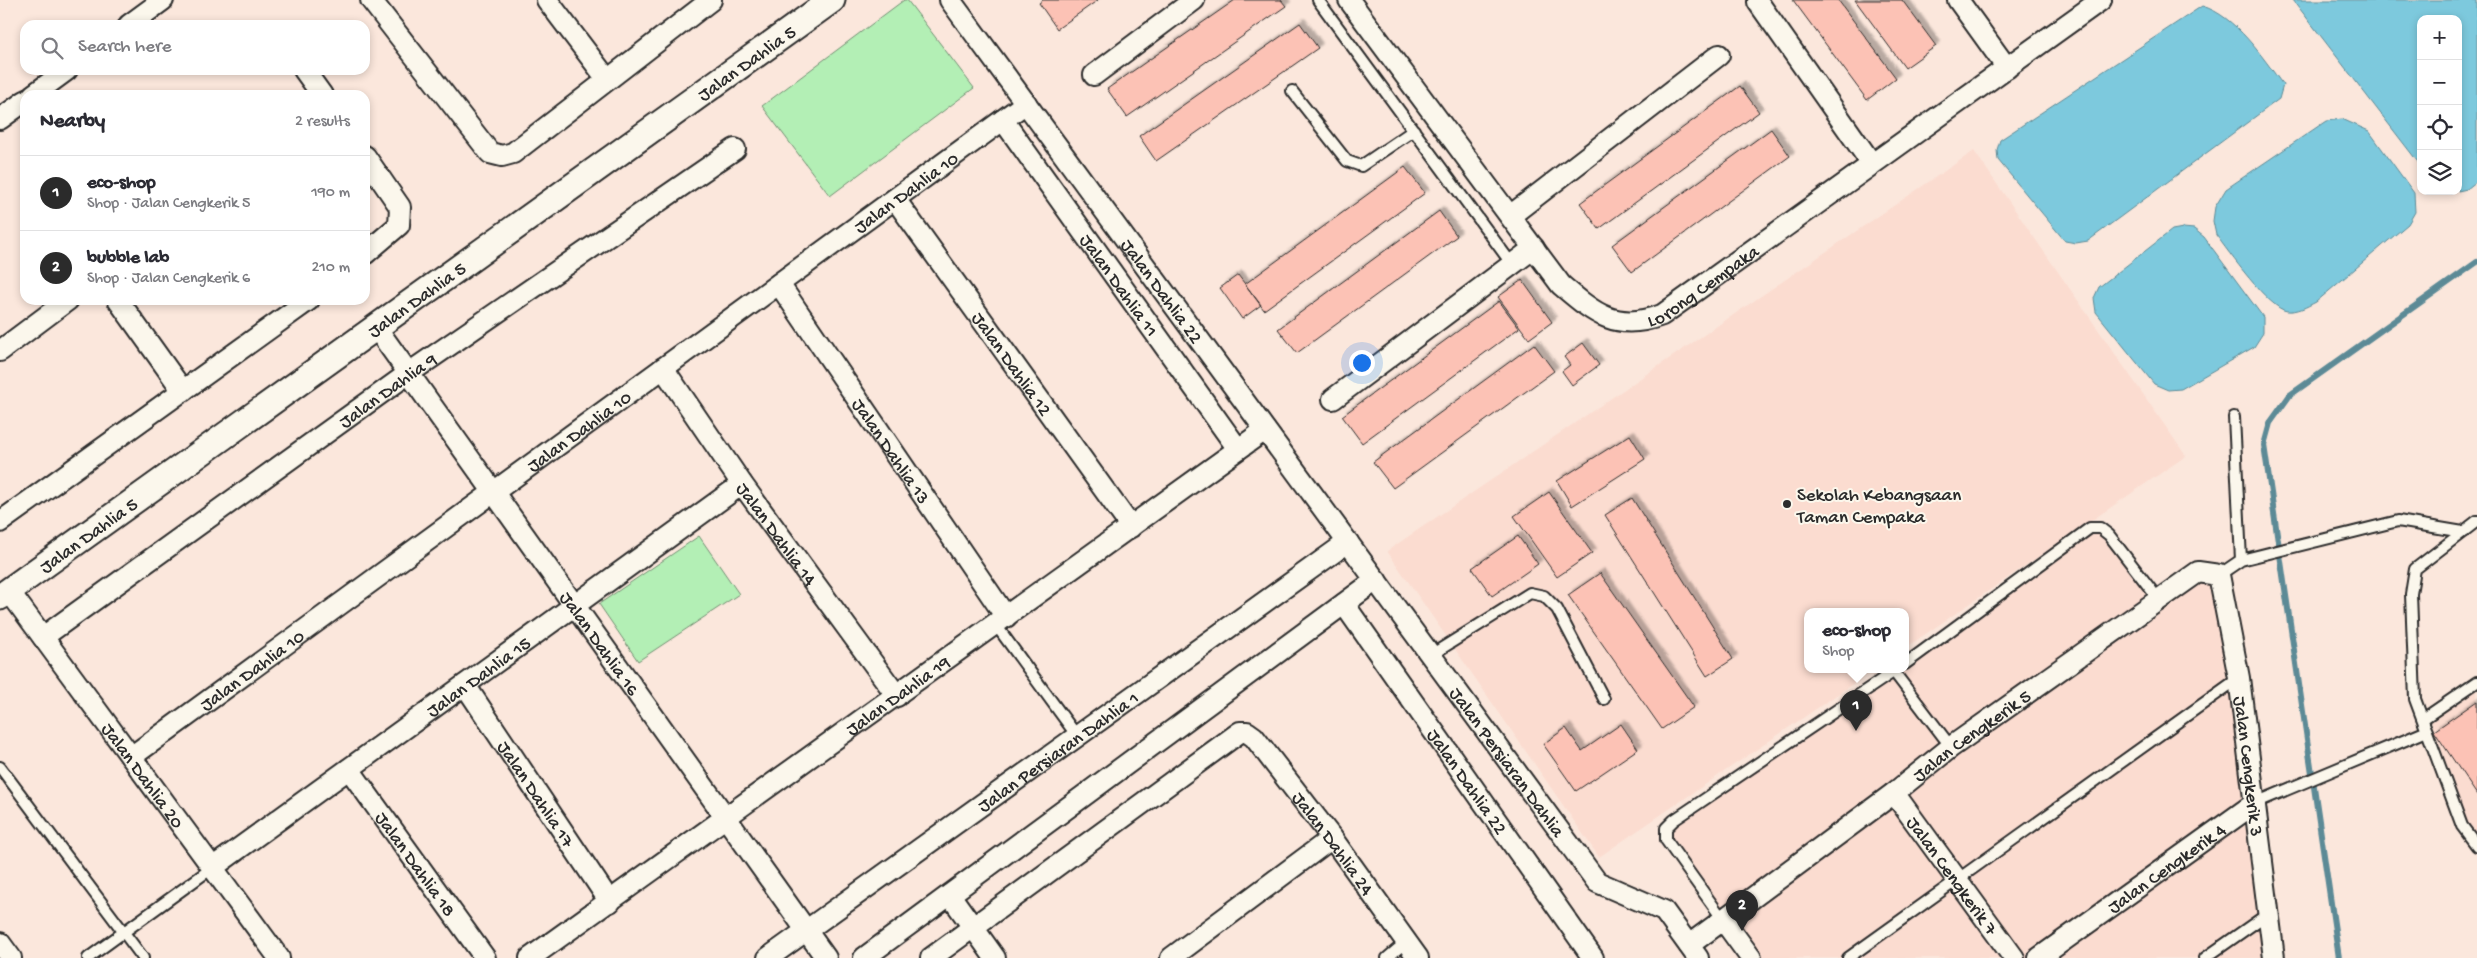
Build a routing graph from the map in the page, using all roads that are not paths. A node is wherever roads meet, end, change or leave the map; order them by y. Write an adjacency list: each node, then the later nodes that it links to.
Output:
1 (163, 0): 13 (street)
2 (371, 0): 19 (street)
3 (547, 0): 19 (street)
4 (710, 0): 19 (street)
5 (832, 0): 40 (street, Jalan Dahlia 5)
6 (950, 0): 23 (street, Jalan Dahlia 22)
7 (1194, 0): 18 (street)
8 (1318, 0): 27 (lane)
9 (1349, 0): 32 (street, Lorong Cempaka)
10 (1958, 0): 15 (street)
11 (2102, 0): 15 (street, Lorong Cempaka)
12 (1758, 2): 30 (street)
13 (136, 20)
14 (1719, 55): 32 (street)
15 (2007, 68): 30 (street, Lorong Cempaka)
16 (60, 75): 20 (street)
17 (308, 75): 21 (street)
18 (1094, 75)
19 (607, 79)
20 (40, 90)
21 (318, 90)
22 (1292, 91): 27 (lane)
23 (1026, 104): 26 (street, Jalan Dahlia 10); 47 (street, Jalan Dahlia 22)
24 (20, 105): 25 (street)
25 (0, 119)
26 (1002, 120): 31 (street, Jalan Dahlia 10); 48 (street, Jalan Dahlia 11)
27 (1414, 130): 35 (lane)
28 (735, 149): 43 (street, Jalan Dahlia 9)
29 (370, 163): 34 (street)
30 (1872, 164): 33 (street, Lorong Cempaka)
31 (895, 199): 36 (street, Jalan Dahlia 10); 53 (street, Jalan Dahlia 12)
32 (1510, 216): 33 (street, Lorong Cempaka)
33 (1534, 248): 35 (street)
34 (370, 250)
35 (1512, 263): 45 (street)
36 (779, 284): 42 (street, Jalan Dahlia 10); 63 (street, Jalan Dahlia 13)
37 (61, 305): 41 (street)
38 (122, 305): 44 (street)
39 (298, 305): 44 (street)
40 (375, 326): 43 (street, Jalan Dahlia 16); 59 (street, Jalan Dahlia 5)
41 (0, 351)
42 (663, 368): 49 (street, Jalan Dahlia 14); 50 (street, Jalan Dahlia 10)
43 (409, 373): 50 (street, Jalan Dahlia 16); 64 (street, Jalan Dahlia 9)
44 (183, 392): 52 (street)
45 (1333, 399)
46 (2234, 417): 56 (lane)
47 (1266, 430): 48 (street, Jalan Dahlia 19); 55 (street, Jalan Dahlia 22)
48 (1238, 449): 53 (street, Jalan Dahlia 19)
49 (742, 484): 62 (street, Jalan Dahlia 15); 72 (street, Jalan Dahlia 14)
50 (493, 492): 62 (street, Jalan Dahlia 16); 78 (street, Jalan Dahlia 10)
51 (2477, 521): 54 (lane)
52 (0, 522)
53 (1131, 527): 63 (street, Jalan Dahlia 19)
54 (2463, 532): 56 (lane); 74 (lane)
55 (1348, 542): 58 (street, Jalan Dahlia 22); 76 (street, Jalan Persiaran Dahlia 1)
56 (2241, 560): 57 (lane)
57 (2219, 575): 60 (street, Jalan Cengkerik 5); 69 (street, Jalan Cengkerik 3)
58 (1376, 580): 61 (street); 65 (street, Jalan Persiaran Dahlia)
59 (4, 594): 64 (street, Jalan Dahlia 20)
60 (2158, 600): 66 (lane); 77 (street, Jalan Cengkerik 5)
61 (1344, 604): 88 (street); 112 (street, Jalan Dahlia 22)
62 (574, 605): 71 (street, Jalan Dahlia 15); 83 (street, Jalan Dahlia 16)
63 (1001, 621): 72 (street, Jalan Dahlia 19); 76 (lane)
64 (43, 637): 78 (street, Jalan Dahlia 20)
65 (1431, 655): 73 (lane); 97 (street, Jalan Persiaran Dahlia)
66 (1909, 661)
67 (1892, 673): 91 (lane)
68 (1896, 673): 77 (lane)
69 (2240, 678): 82 (street, Jalan Cengkerik 3); 87 (lane)
70 (2477, 682): 74 (lane)
71 (465, 685): 80 (street, Jalan Dahlia 15); 89 (street, Jalan Dahlia 17)
72 (897, 696): 83 (street, Jalan Dahlia 19)
73 (1604, 699)
74 (2423, 720): 75 (lane)
75 (2428, 731): 82 (lane, Jalan Cengkerik 4); 85 (lane)
76 (1077, 736): 93 (street, Jalan Persiaran Dahlia 1)
77 (1950, 747): 81 (street, Jalan Cengkerik 5)
78 (131, 757): 86 (street, Jalan Dahlia 20)
79 (0, 766): 94 (lane)
80 (349, 769): 86 (street, Jalan Dahlia 15); 103 (street, Jalan Dahlia 18)
81 (1894, 793): 87 (street, Jalan Cengkerik 7); 91 (street, Jalan Cengkerik 5)
82 (2255, 803): 90 (street, Jalan Cengkerik 3); 116 (street, Jalan Cengkerik 4)
83 (726, 819): 89 (street, Jalan Dahlia 19); 93 (street, Jalan Dahlia 16)
84 (1332, 838): 92 (street, Jalan Dahlia 24); 95 (street, Jalan Dahlia 24); 98 (street)
85 (2477, 846)
86 (212, 868): 94 (lane); 102 (street, Jalan Dahlia 20)
87 (1958, 881): 114 (lane); 115 (street, Jalan Cengkerik 7)
88 (950, 895): 92 (street); 107 (street)
89 (610, 902): 104 (street, Jalan Dahlia 19)
90 (2270, 912): 117 (lane); 118 (street, Jalan Cengkerik 3)
91 (1724, 921): 97 (street, Jalan Cengkerik 5); 113 (street)
92 (973, 928): 108 (street); 109 (street)
93 (806, 931): 105 (street, Jalan Persiaran Dahlia 1); 106 (street, Jalan Dahlia 16)
94 (124, 932): 100 (lane); 101 (lane)
95 (1406, 942): 110 (lane); 111 (street, Jalan Dahlia 24)
96 (0, 943): 99 (street)
97 (1693, 952)
98 (1175, 957)
99 (11, 958)
100 (88, 958)
101 (143, 958)
102 (279, 958)
103 (485, 958)
104 (530, 958)
105 (768, 958)
106 (826, 958)
107 (864, 958)
108 (931, 958)
109 (995, 958)
110 (1387, 958)
111 (1418, 958)
112 (1593, 958)
113 (1751, 958)
114 (1848, 958)
115 (2014, 958)
116 (2039, 958)
117 (2205, 958)
118 (2274, 958)

